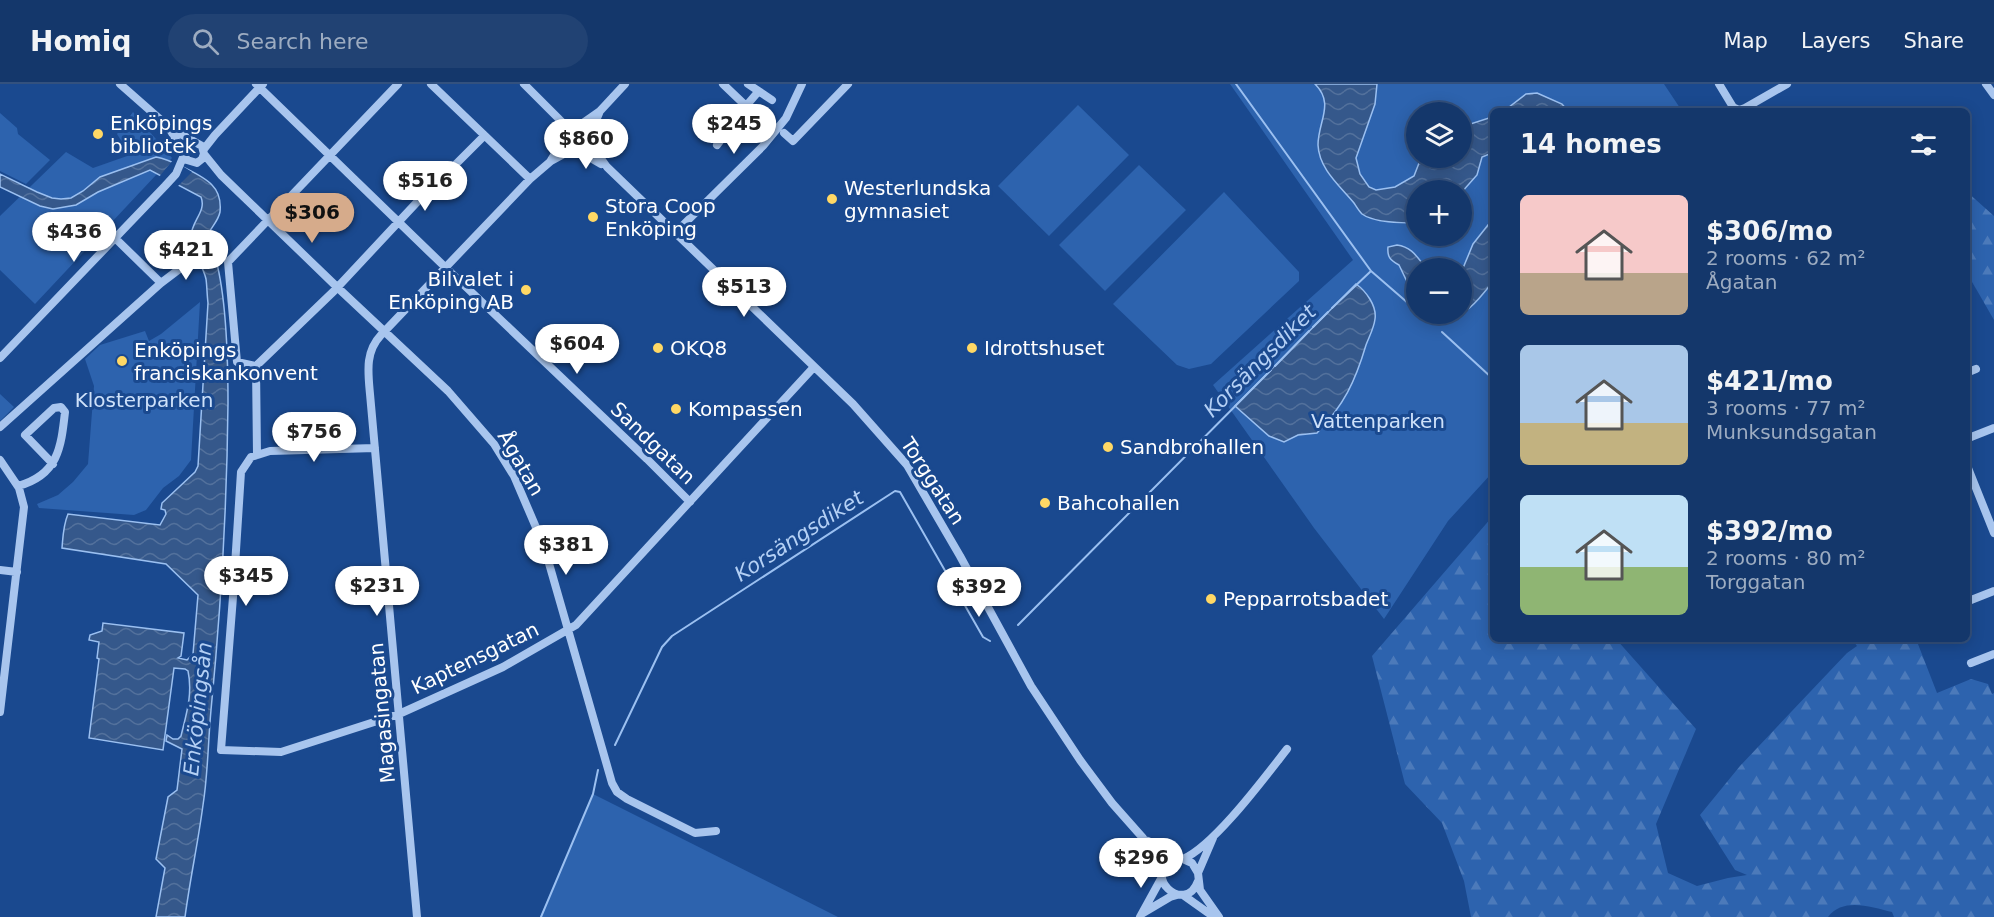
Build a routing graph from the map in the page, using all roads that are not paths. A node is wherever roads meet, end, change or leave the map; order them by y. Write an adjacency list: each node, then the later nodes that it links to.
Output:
1 (121, 84): 22 (street, Ågatan)
2 (398, 84): 32 (street)
3 (431, 84): 25 (street)
4 (625, 84): 20 (street)
5 (723, 84): 17 (street)
6 (748, 84): 14 (street)
7 (802, 84): 42 (street)
8 (848, 84): 24 (street)
9 (1719, 84): 18 (street)
10 (1787, 84): 19 (street)
11 (1986, 84): 15 (street)
12 (260, 85): 29 (street); 32 (street, Sandgatan)
13 (528, 85): 23 (street)
14 (758, 92): 16 (street); 17 (street)
15 (1994, 95)
16 (772, 100)
17 (747, 106): 28 (street)
18 (1736, 108)
19 (1745, 108)
20 (600, 111): 21 (street); 26 (street)
21 (580, 125): 23 (street); 26 (street)
22 (170, 128): 29 (street, Ågatan); 31 (street, Ågatan)
23 (568, 128): 27 (street)
24 (784, 133)
25 (484, 136): 37 (street); 38 (street)
26 (590, 138): 30 (street); 35 (street, Torggatan)
27 (564, 139): 30 (street); 33 (street)
28 (717, 145)
29 (200, 147): 31 (street); 34 (street); 36 (street, Ågatan)
30 (575, 150): 33 (street); 35 (street, Torggatan)
31 (184, 153): 34 (street, Ågatan)
32 (331, 154): 40 (street); 41 (street, Sandgatan)
33 (551, 161): 38 (street, Magasingatan)
34 (189, 165): 36 (street, Ågatan); 43 (street)
35 (607, 167): 42 (street, Torggatan)
36 (221, 175): 40 (street, Ågatan)
37 (442, 178)
38 (530, 179): 45 (street, Magasingatan)
39 (433, 185): 41 (street)
40 (268, 219): 47 (street, Ågatan); 50 (street)
41 (398, 220): 45 (street, Sandgatan); 47 (street)
42 (675, 233): 51 (street, Torggatan)
43 (116, 239): 46 (street); 49 (street)
44 (194, 258): 46 (street)
45 (445, 267): 48 (street, Magasingatan); 63 (street, Sandgatan)
46 (161, 283): 54 (street)
47 (337, 287): 48 (street, Ågatan); 50 (street)
48 (384, 331): 57 (street, Magasingatan); 69 (street, Ågatan)
49 (0, 358)
50 (256, 366): 58 (street)
51 (814, 368): 63 (street, Kaptensgatan); 77 (street, Torggatan)
52 (1976, 369): 53 (street)
53 (1970, 371)
54 (0, 427)
55 (1994, 428): 56 (street)
56 (1970, 437)
57 (375, 448): 58 (street); 73 (street, Magasingatan)
58 (254, 456): 73 (street, Kaptensgatan)
59 (0, 460): 62 (street)
60 (53, 464): 60 (street); 62 (street)
61 (1970, 473): 64 (street)
62 (18, 486): 66 (street)
63 (690, 502): 69 (street, Kaptensgatan)
64 (1993, 529)
65 (0, 570): 66 (street)
66 (17, 572): 72 (street)
67 (1994, 591): 68 (street)
68 (1970, 600)
69 (568, 629): 73 (street, Kaptensgatan); 75 (street, Ågatan)
70 (1994, 654): 71 (street)
71 (1971, 663)
72 (0, 712)
73 (399, 714): 83 (street, Magasingatan)
74 (1287, 749): 76 (street)
75 (716, 831)
76 (1214, 835): 78 (street); 80 (street)
77 (1143, 837): 78 (street, Torggatan); 79 (street, Torggatan)
78 (1180, 859): 79 (street); 80 (street, Torggatan)
79 (1163, 874): 81 (street, Torggatan); 82 (street)
80 (1198, 876): 81 (street); 85 (street, Torggatan)
81 (1180, 895): 82 (street); 84 (street, Torggatan)
82 (1141, 915)
83 (417, 917)
84 (1214, 917)
85 (1219, 917)

